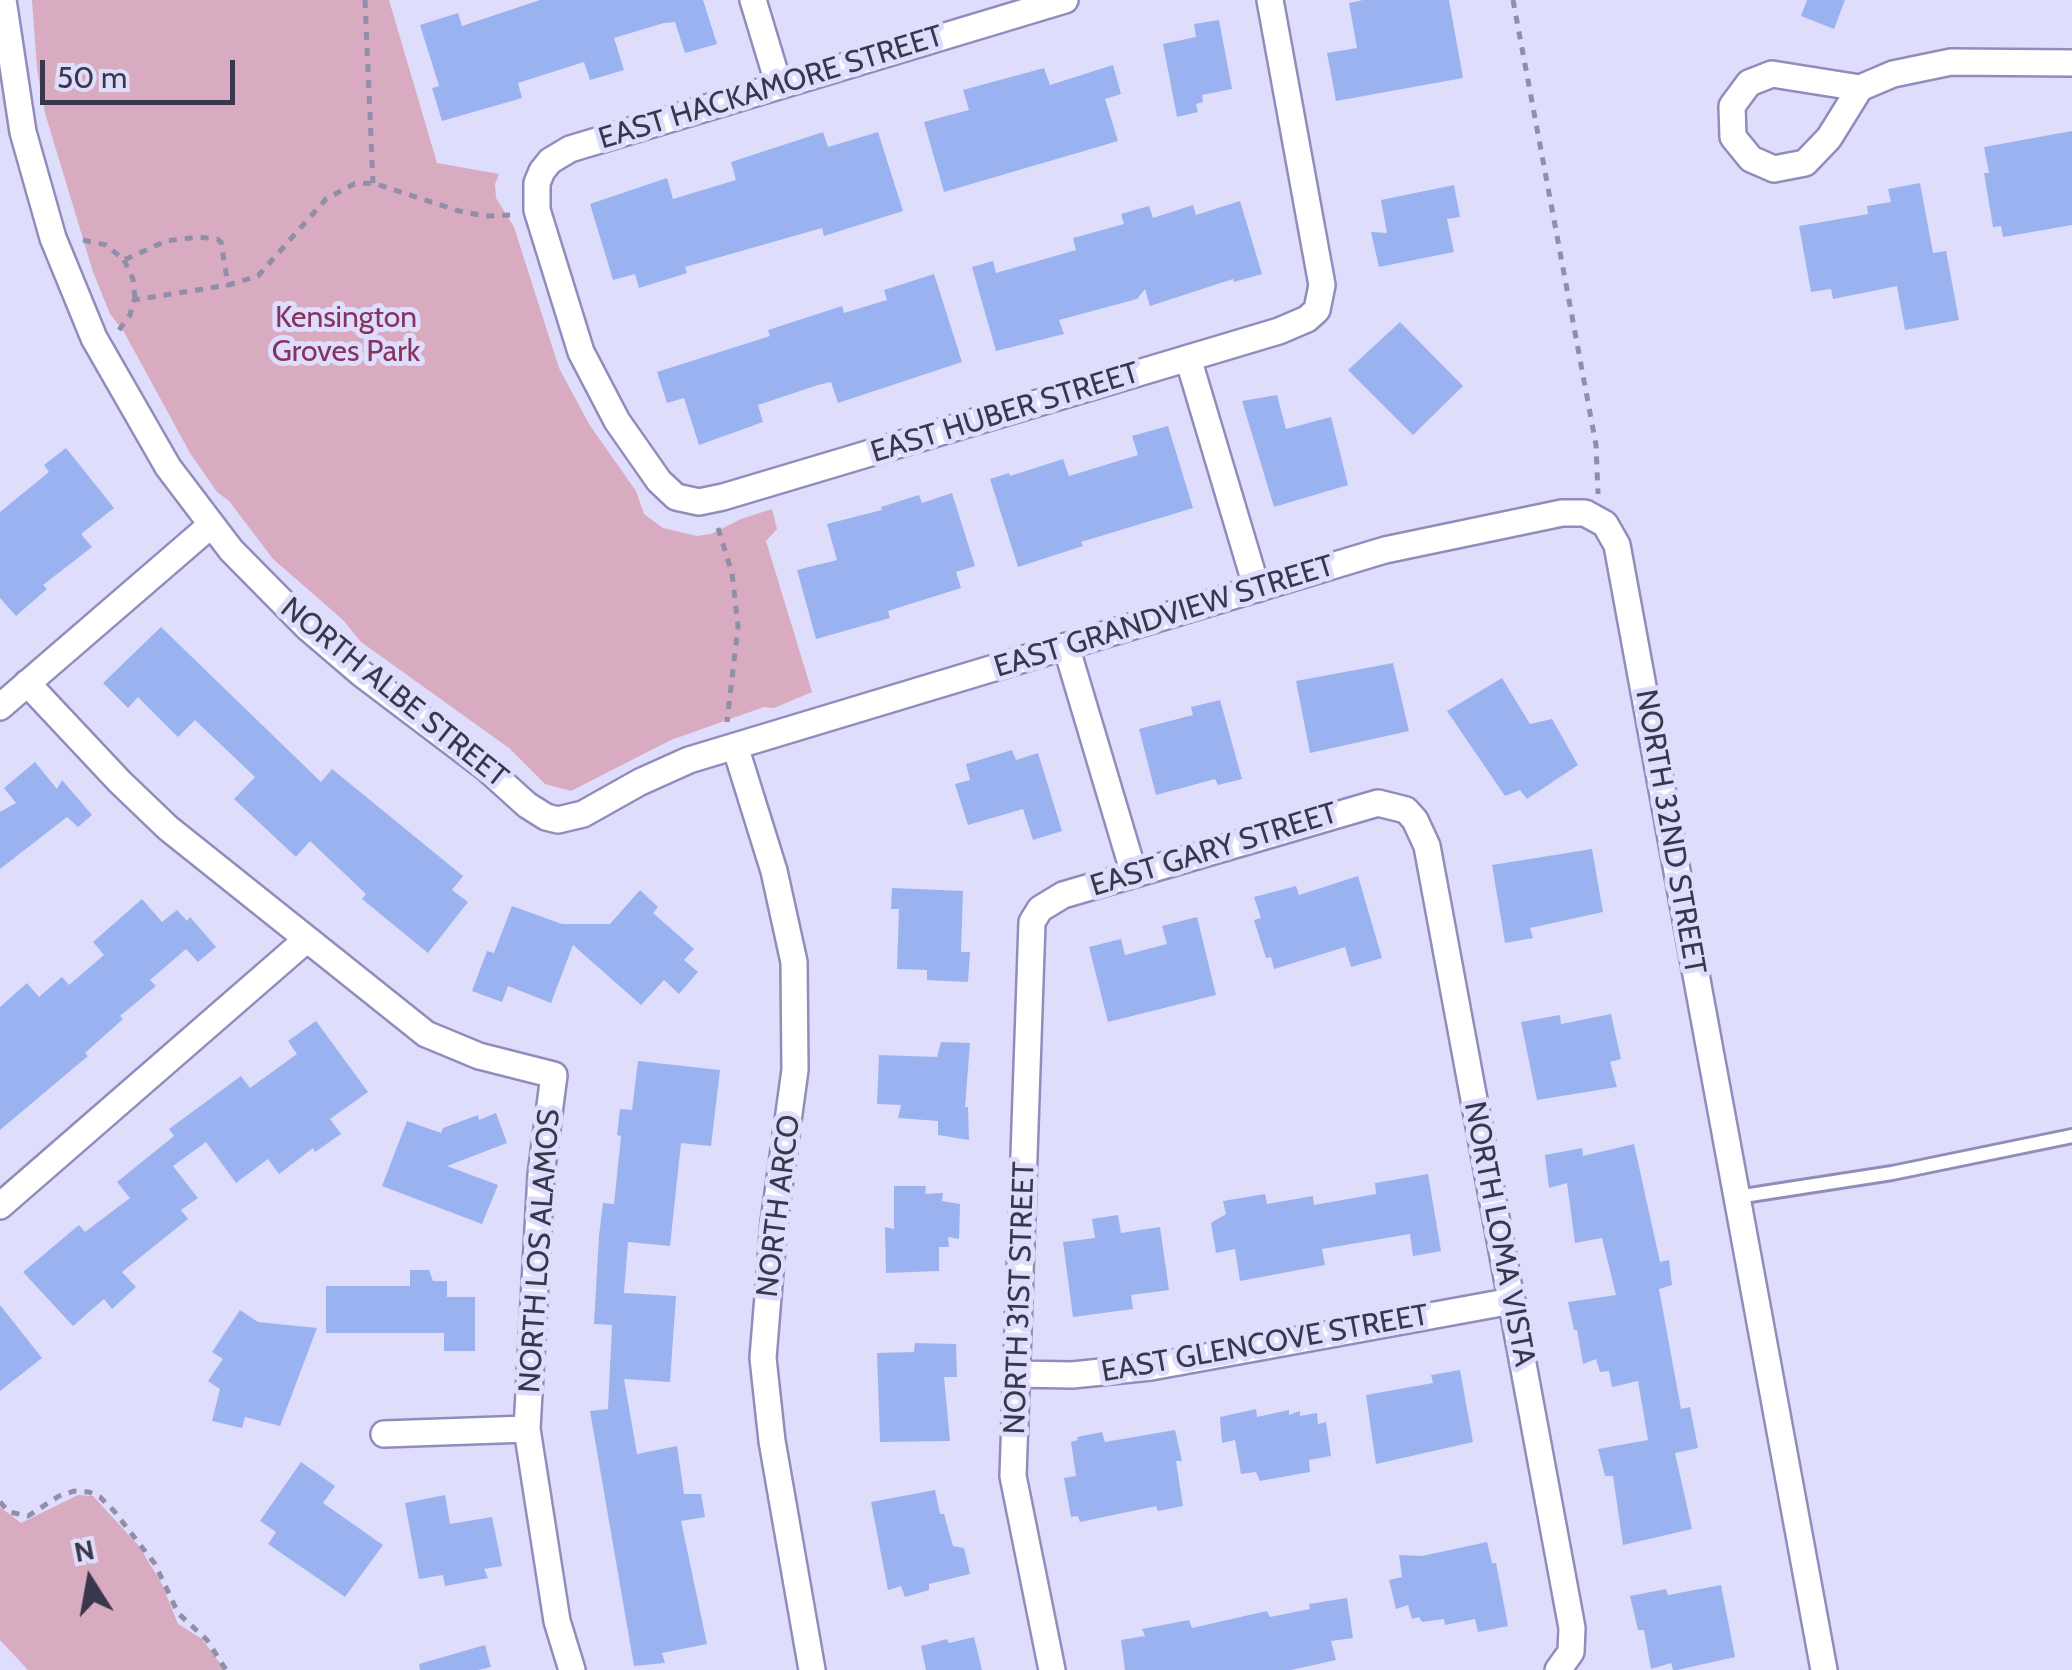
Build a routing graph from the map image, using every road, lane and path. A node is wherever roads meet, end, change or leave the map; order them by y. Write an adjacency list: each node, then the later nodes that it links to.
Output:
1 (3, 0): 20 (street, NORTH ALBE STREET)
2 (365, 0): 10 (path)
3 (753, 0): 8 (street)
4 (1065, 0): 8 (street, EAST HACKAMORE STREET)
5 (1270, 0): 17 (street, EAST HUBER STREET)
6 (1513, 0): 19 (path)
7 (2072, 63): 9 (street)
8 (779, 86): 18 (street, EAST HACKAMORE STREET)
9 (1860, 88): 9 (street)
10 (373, 183): 11 (path); 14 (path)
11 (510, 215)
12 (83, 240): 13 (path)
13 (124, 260): 14 (path); 15 (path)
14 (228, 285): 15 (path)
15 (134, 300): 16 (path)
16 (119, 330)
17 (1188, 358): 18 (street, EAST HUBER STREET); 22 (street)
18 (687, 502)
19 (1596, 517): 22 (street, EAST GRANDVIEW STREET); 32 (street, NORTH 32ND STREET)
20 (211, 526): 24 (street); 26 (street, NORTH ALBE STREET)
21 (718, 528): 26 (path)
22 (1257, 589): 23 (street, EAST GRANDVIEW STREET)
23 (1066, 646): 26 (street, EAST GRANDVIEW STREET); 28 (street)
24 (27, 683): 25 (street); 30 (street, NORTH LOS ALAMOS)
25 (0, 707)
26 (731, 736): 42 (street, NORTH ARCO)
27 (1406, 810): 28 (street, EAST GARY STREET); 34 (street, NORTH LOMA VISTA)
28 (1134, 874): 29 (street, EAST GARY STREET)
29 (1032, 922): 35 (street, NORTH 31ST STREET)
30 (306, 940): 33 (street); 36 (street, NORTH LOS ALAMOS)
31 (2072, 1136): 32 (lane)
32 (1737, 1197): 44 (street, NORTH 32ND STREET)
33 (0, 1206)
34 (1512, 1301): 35 (street, EAST GLENCOVE STREET); 39 (street, NORTH LOMA VISTA)
35 (1017, 1374): 43 (street, NORTH 31ST STREET)
36 (527, 1429): 37 (street); 41 (street, NORTH LOS ALAMOS)
37 (384, 1434)
38 (0, 1502): 40 (path)
39 (1562, 1666)
40 (226, 1670)
41 (572, 1670)
42 (812, 1670)
43 (1052, 1670)
44 (1824, 1670)

